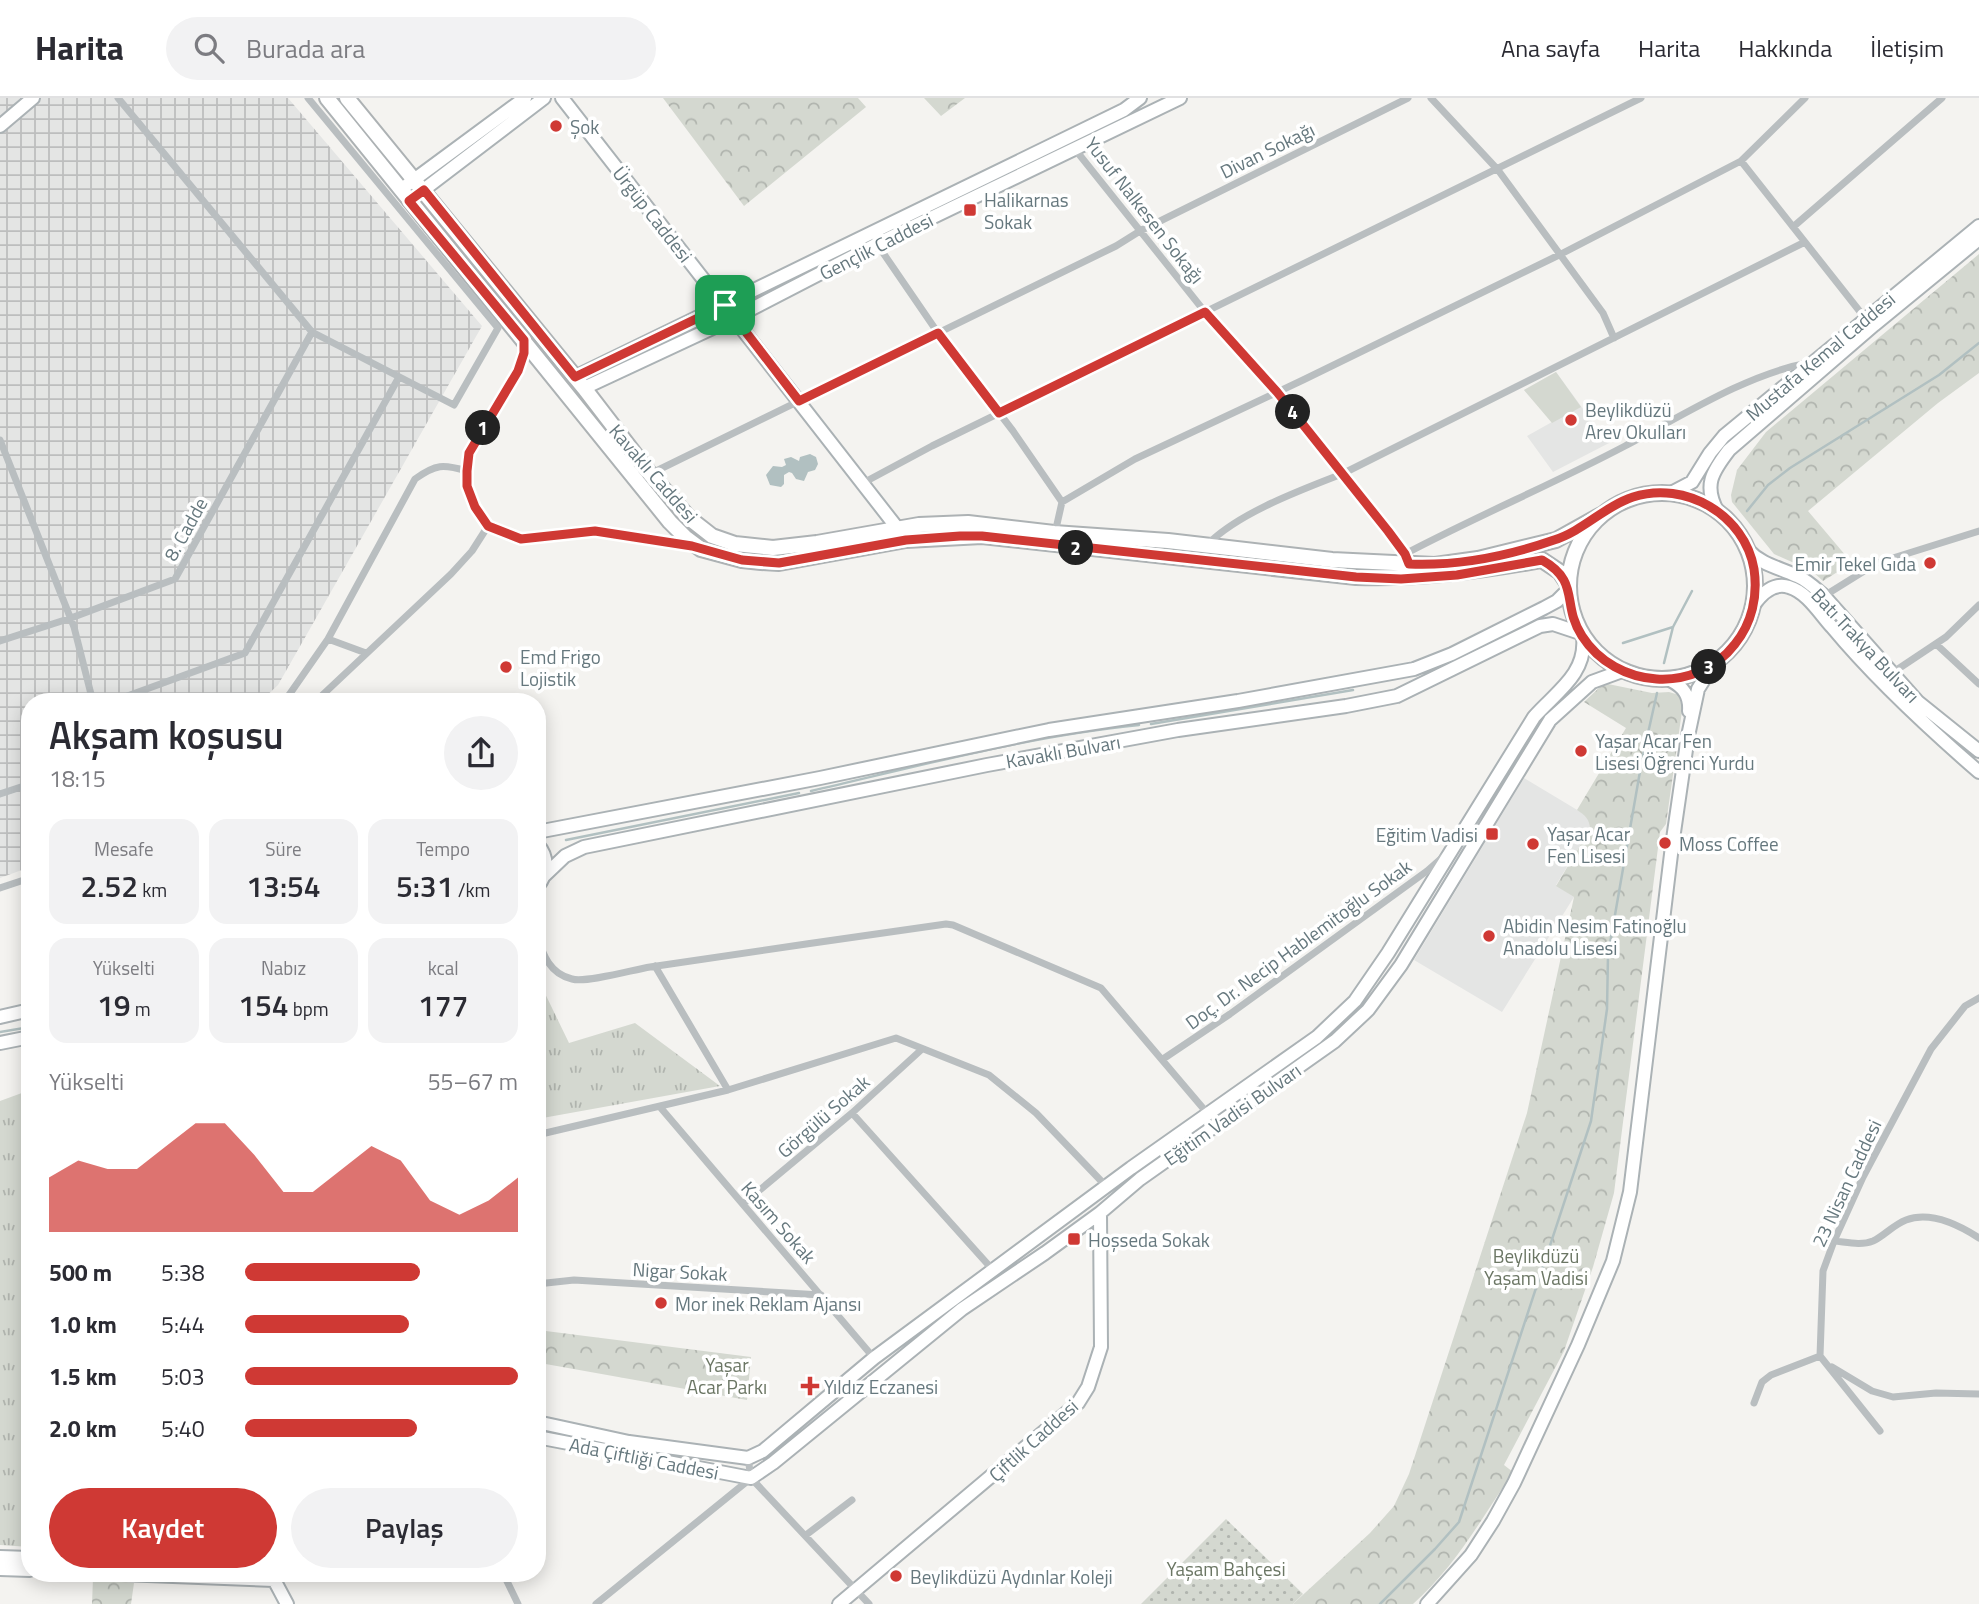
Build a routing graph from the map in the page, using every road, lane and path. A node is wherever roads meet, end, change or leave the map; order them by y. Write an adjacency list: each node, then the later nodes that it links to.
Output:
1 (33, 98): 18 (main road)
2 (118, 98): 36 (street)
3 (308, 98): 41 (street)
4 (327, 98): 24 (main road, Kavaklı Caddesi)
5 (347, 98): 23 (main road, Kavaklı Caddesi)
6 (525, 98): 23 (main road)
7 (544, 98): 23 (main road)
8 (562, 98): 32 (main road, Ürgüp Caddesi)
9 (1140, 98): 19 (main road, Gençlik Caddesi)
10 (1153, 98): 17 (main road)
11 (1180, 98): 17 (main road, Gençlik Caddesi)
12 (1408, 98): 27 (street, Divan Sokağı)
13 (1431, 98): 22 (street)
14 (1641, 98): 22 (street)
15 (1805, 98): 21 (street)
16 (1942, 98): 26 (street)
17 (1168, 104): 20 (main road, Gençlik Caddesi)
18 (0, 126)
19 (1067, 136): 20 (street, Yusuf Nalkesen Sokağı); 32 (main road, Gençlik Caddesi)
20 (1074, 149): 27 (street, Yusuf Nalkesen Sokağı); 30 (main road, Gençlik Caddesi)
21 (1741, 161): 26 (street); 31 (street)
22 (1497, 170): 31 (street); 33 (street)
23 (419, 185): 24 (main road); 42 (main road, Kavaklı Caddesi)
24 (404, 196): 39 (main road, Kavaklı Caddesi)
25 (1979, 226): 35 (main road, Mustafa Kemal Caddesi)
26 (1793, 227): 29 (street)
27 (1140, 231): 33 (street, Yusuf Nalkesen Sokağı); 37 (street, Divan Sokağı)
28 (1979, 239): 53 (main road, Mustafa Kemal Caddesi)
29 (1805, 243): 35 (street); 38 (street)
30 (877, 244): 34 (main road, Gençlik Caddesi); 37 (street)
31 (1559, 255): 38 (street); 43 (street)
32 (725, 305): 34 (main road, Ürgüp Caddesi); 42 (main road, Gençlik Caddesi)
33 (1205, 312): 43 (street, Yusuf Nalkesen Sokağı); 45 (street)
34 (734, 318): 42 (main road, Gençlik Caddesi); 44 (main road, Ürgüp Caddesi)
35 (1865, 318): 40 (main road, Mustafa Kemal Caddesi)
36 (312, 332): 41 (street); 67 (street, 8. Cadde)
37 (938, 333): 44 (street, Divan Sokağı); 45 (street)
38 (1614, 338): 49 (street)
39 (524, 340): 47 (street); 60 (main road, Kavaklı Caddesi)
40 (1812, 362): 51 (main road, Mustafa Kemal Caddesi); 62 (street)
41 (399, 377): 79 (street)
42 (579, 382): 48 (main road, Kavaklı Caddesi)
43 (1277, 392): 49 (street, Yusuf Nalkesen Sokağı); 52 (street)
44 (799, 401): 48 (street, Divan Sokağı); 50 (main road, Ürgüp Caddesi)
45 (999, 413): 50 (street); 52 (street)
46 (0, 439): 67 (street)
47 (467, 471): 55 (street); 69 (street)
48 (650, 474): 56 (main road, Kavaklı Caddesi)
49 (1342, 474): 59 (street); 62 (street, Yusuf Nalkesen Sokağı)
50 (863, 483): 56 (main road, Ürgüp Caddesi)
51 (1671, 493): 53 (main road); 54 (main road)
52 (1062, 502): 58 (street)
53 (1718, 512): 61 (main road)
54 (1601, 515): 62 (main road, Kavaklı Caddesi); 63 (main road)
55 (488, 526): 60 (street); 72 (street)
56 (898, 529): 58 (main road, Kavaklı Caddesi)
57 (1979, 531): 64 (street)
58 (1055, 533): 59 (main road, Kavaklı Caddesi)
59 (1206, 545): 62 (main road, Kavaklı Caddesi)
60 (701, 549): 63 (main road, Kavaklı Caddesi)
61 (1748, 550): 64 (main road, Batı Trakya Bulvarı); 65 (main road)
62 (1407, 559)
63 (1568, 587): 68 (main road); 87 (main road, Kavaklı Bulvarı)
64 (1824, 596): 75 (main road, Batı Trakya Bulvarı)
65 (1754, 606): 73 (main road); 84 (main road, Batı Trakya Bulvarı)
66 (1979, 606): 71 (street)
67 (71, 618): 70 (street, 8. Cadde); 78 (street)
68 (1581, 635): 74 (main road); 88 (main road, Eğitim Vadisi Bulvarı); 89 (main road, Kavaklı Bulvarı)
69 (328, 639): 72 (street); 80 (street)
70 (0, 641)
71 (1936, 644): 75 (street); 77 (street)
72 (366, 653): 81 (street)
73 (1713, 665): 76 (main road); 82 (main road)
74 (1622, 671): 76 (main road); 107 (main road, Eğitim Vadisi Bulvarı)
75 (1892, 673): 83 (main road, Batı Trakya Bulvarı)
76 (1670, 680): 82 (main road)
77 (1979, 684)
78 (91, 693)
79 (136, 693)
80 (290, 693)
81 (324, 693)
82 (1688, 736): 139 (main road)
83 (1979, 751)
84 (1979, 772)
85 (21, 787): 86 (street)
86 (0, 794)
87 (546, 830)
88 (1450, 851): 100 (street, Doç. Dr. Necip Hablemitoğlu Sokak); 104 (main road, Eğitim Vadisi Bulvarı)
89 (546, 876)
90 (21, 881): 91 (street)
91 (0, 888)
92 (546, 957): 93 (street)
93 (655, 966): 100 (street); 101 (street)
94 (1979, 998): 111 (street, 23 Nisan Caddesi)
95 (21, 1012): 96 (main road)
96 (0, 1017)
97 (21, 1039): 98 (main road)
98 (0, 1043)
99 (921, 1050): 101 (street); 103 (street, Görgülü Sokak); 106 (street)
100 (1163, 1059): 104 (street)
101 (729, 1090): 102 (street)
102 (660, 1107): 105 (street); 108 (street, Kasım Sokak)
103 (852, 1113): 108 (street, Görgülü Sokak); 112 (street)
104 (1208, 1114): 106 (main road, Eğitim Vadisi Bulvarı)
105 (546, 1133)
106 (1106, 1186): 107 (main road); 112 (main road, Eğitim Vadisi Bulvarı)
107 (1115, 1199): 109 (main road, Eğitim Vadisi Bulvarı)
108 (743, 1204): 114 (street, Kasım Sokak)
109 (1100, 1213): 124 (main road, Eğitim Vadisi Bulvarı); 133 (main road, Çiftlik Caddesi)
110 (1979, 1238): 111 (street)
111 (1834, 1241): 115 (street, 23 Nisan Caddesi)
112 (993, 1270): 116 (main road, Eğitim Vadisi Bulvarı)
113 (546, 1283): 114 (street, Nigar Sokak)
114 (821, 1295): 116 (street, Kasım Sokak)
115 (1820, 1356): 117 (street); 119 (street)
116 (874, 1358): 123 (main road, Eğitim Vadisi Bulvarı)
117 (1826, 1363): 118 (street); 121 (street)
118 (1979, 1394)
119 (1754, 1403)
120 (546, 1424): 123 (main road, Ada Çiftliği Caddesi)
121 (1880, 1431)
122 (546, 1439): 124 (main road, Ada Çiftliği Caddesi)
123 (748, 1458): 124 (street)
124 (751, 1478): 126 (street); 136 (street)
125 (852, 1500): 126 (street)
126 (806, 1535): 133 (street)
127 (0, 1557): 128 (main road)
128 (21, 1558)
129 (0, 1569): 130 (main road)
130 (21, 1570)
131 (278, 1582): 134 (main road)
132 (507, 1582): 135 (street)
133 (857, 1590): 137 (main road, Çiftlik Caddesi); 138 (street)
134 (287, 1604)
135 (518, 1604)
136 (596, 1604)
137 (839, 1604)
138 (869, 1604)
139 (1427, 1604)

